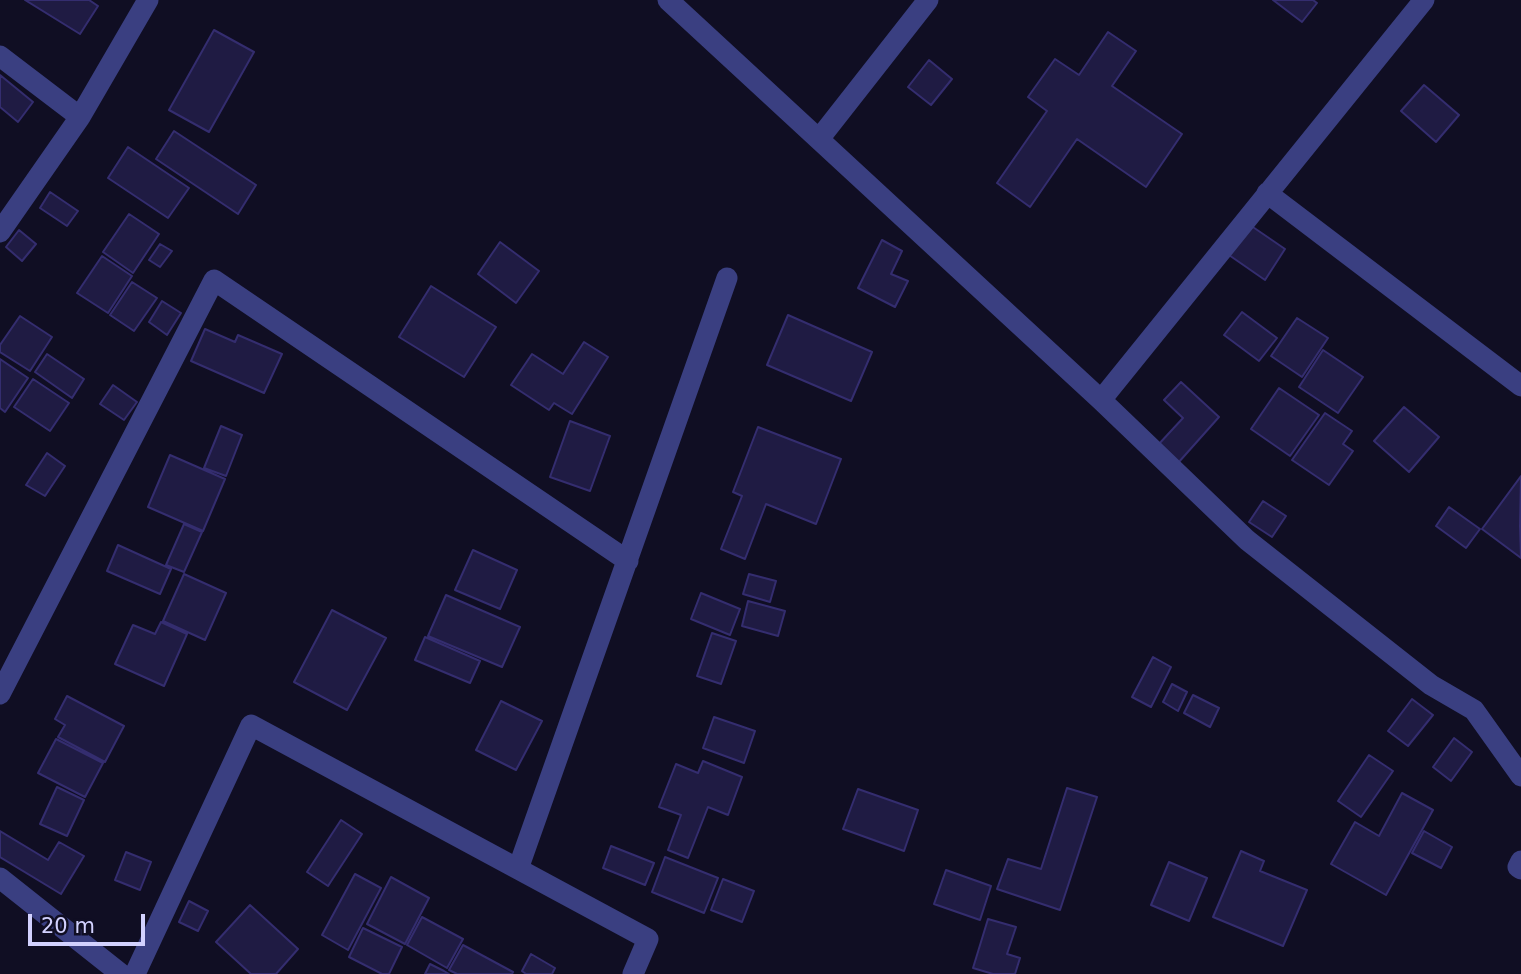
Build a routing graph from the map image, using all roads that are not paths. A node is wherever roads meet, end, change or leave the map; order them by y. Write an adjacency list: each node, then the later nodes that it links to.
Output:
1 (148, 0): 6 (street)
2 (668, 0): 7 (street)
3 (928, 0): 7 (street)
4 (1424, 0): 8 (street)
5 (0, 56): 6 (street)
6 (80, 117): 9 (street)
7 (819, 139): 12 (street)
8 (1268, 193): 11 (street); 12 (street)
9 (0, 232)
10 (727, 278): 13 (street)
11 (1521, 386)
12 (1101, 400): 15 (street)
13 (628, 561): 14 (street); 17 (street)
14 (0, 694)
15 (1521, 776)
16 (1521, 861): 18 (street)
17 (518, 869): 21 (street); 22 (street)
18 (1521, 869)
19 (0, 878): 20 (street)
20 (121, 974)
21 (135, 974)
22 (633, 974)

